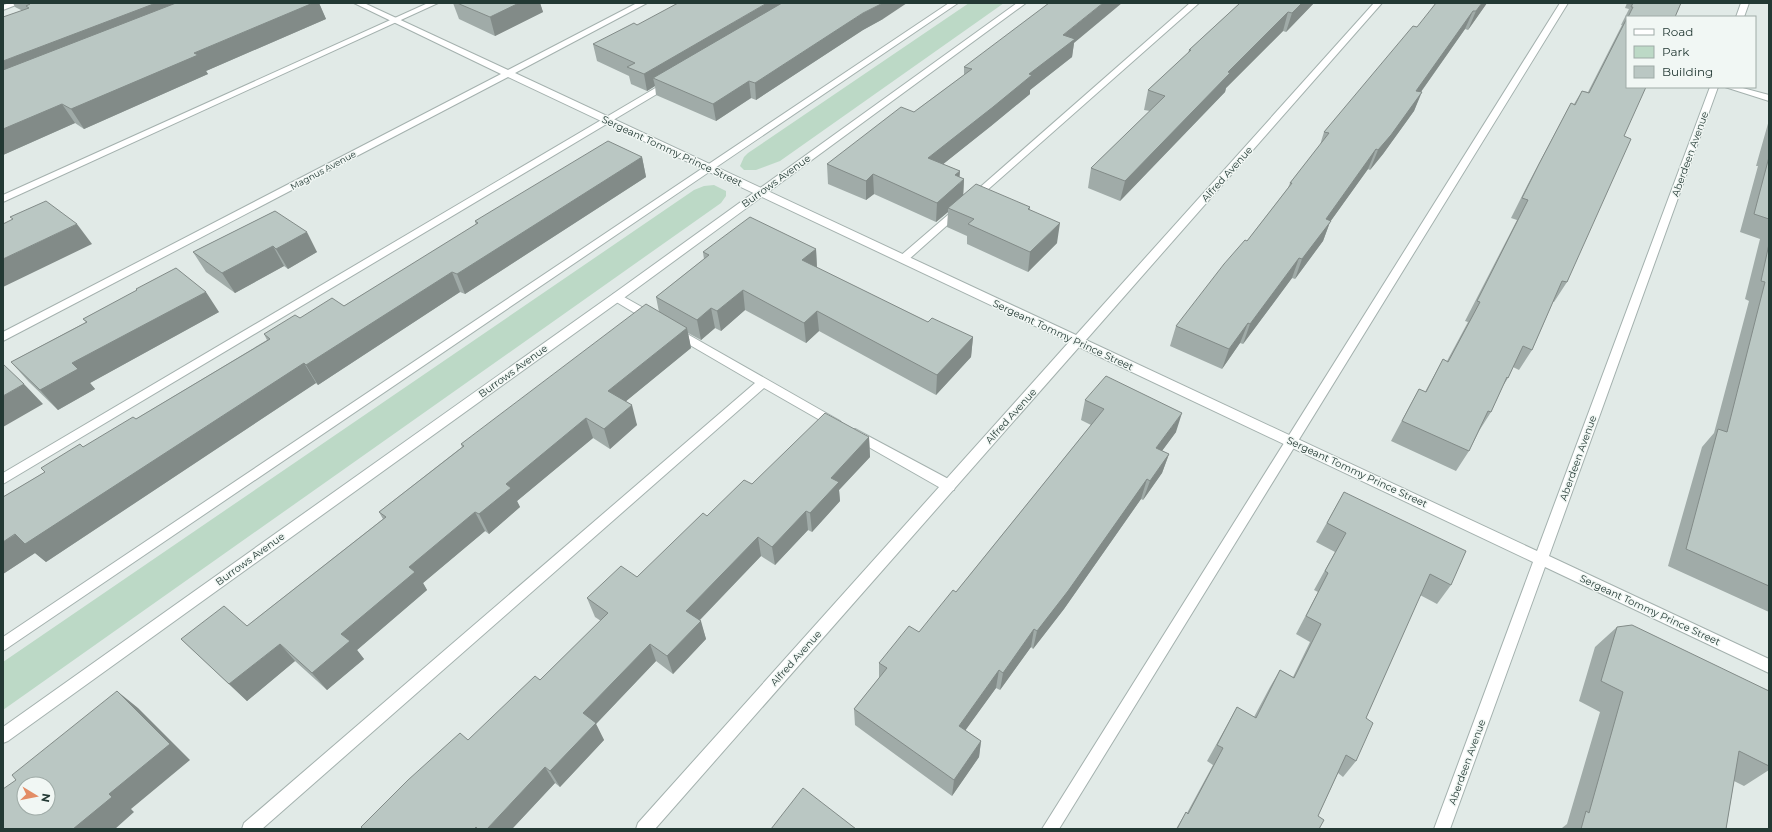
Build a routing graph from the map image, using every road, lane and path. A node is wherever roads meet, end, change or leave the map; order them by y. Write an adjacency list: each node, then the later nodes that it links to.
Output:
1 (17, 3): 11 (street)
2 (358, 3): 13 (street, Sergeant Tommy Prince Street)
3 (434, 3): 13 (street)
4 (643, 3): 14 (street, Magnus Avenue)
5 (954, 3): 20 (street)
6 (1022, 3): 21 (street, Burrows Avenue)
7 (1195, 3): 23 (street)
8 (1378, 3): 26 (street, Alfred Avenue)
9 (1564, 3): 28 (street)
10 (1745, 3): 12 (street)
11 (3, 8)
12 (1740, 16)
13 (395, 21): 14 (street, Sergeant Tommy Prince Street); 22 (street)
14 (508, 73): 19 (street, Sergeant Tommy Prince Street); 25 (street, Magnus Avenue)
15 (675, 80): 19 (street)
16 (1714, 88): 31 (street, Aberdeen Avenue)
17 (1733, 88): 18 (street)
18 (1769, 98)
19 (607, 120): 20 (street, Sergeant Tommy Prince Street); 29 (street)
20 (710, 168): 21 (street, Sergeant Tommy Prince Street); 32 (street)
21 (760, 192): 23 (street, Sergeant Tommy Prince Street); 24 (street, Burrows Avenue)
22 (3, 199)
23 (903, 259): 26 (street, Sergeant Tommy Prince Street)
24 (617, 297): 27 (street); 34 (street, Burrows Avenue)
25 (3, 337)
26 (1078, 341): 28 (street, Sergeant Tommy Prince Street); 30 (street, Alfred Avenue)
27 (762, 383): 30 (street); 35 (street)
28 (1292, 442): 31 (street, Sergeant Tommy Prince Street); 37 (street)
29 (3, 479)
30 (949, 486): 36 (street, Alfred Avenue)
31 (1541, 559): 33 (street, Sergeant Tommy Prince Street); 38 (street, Aberdeen Avenue)
32 (3, 645)
33 (1769, 666)
34 (3, 736)
35 (250, 829)
36 (644, 829)
37 (1050, 829)
38 (1442, 829)

